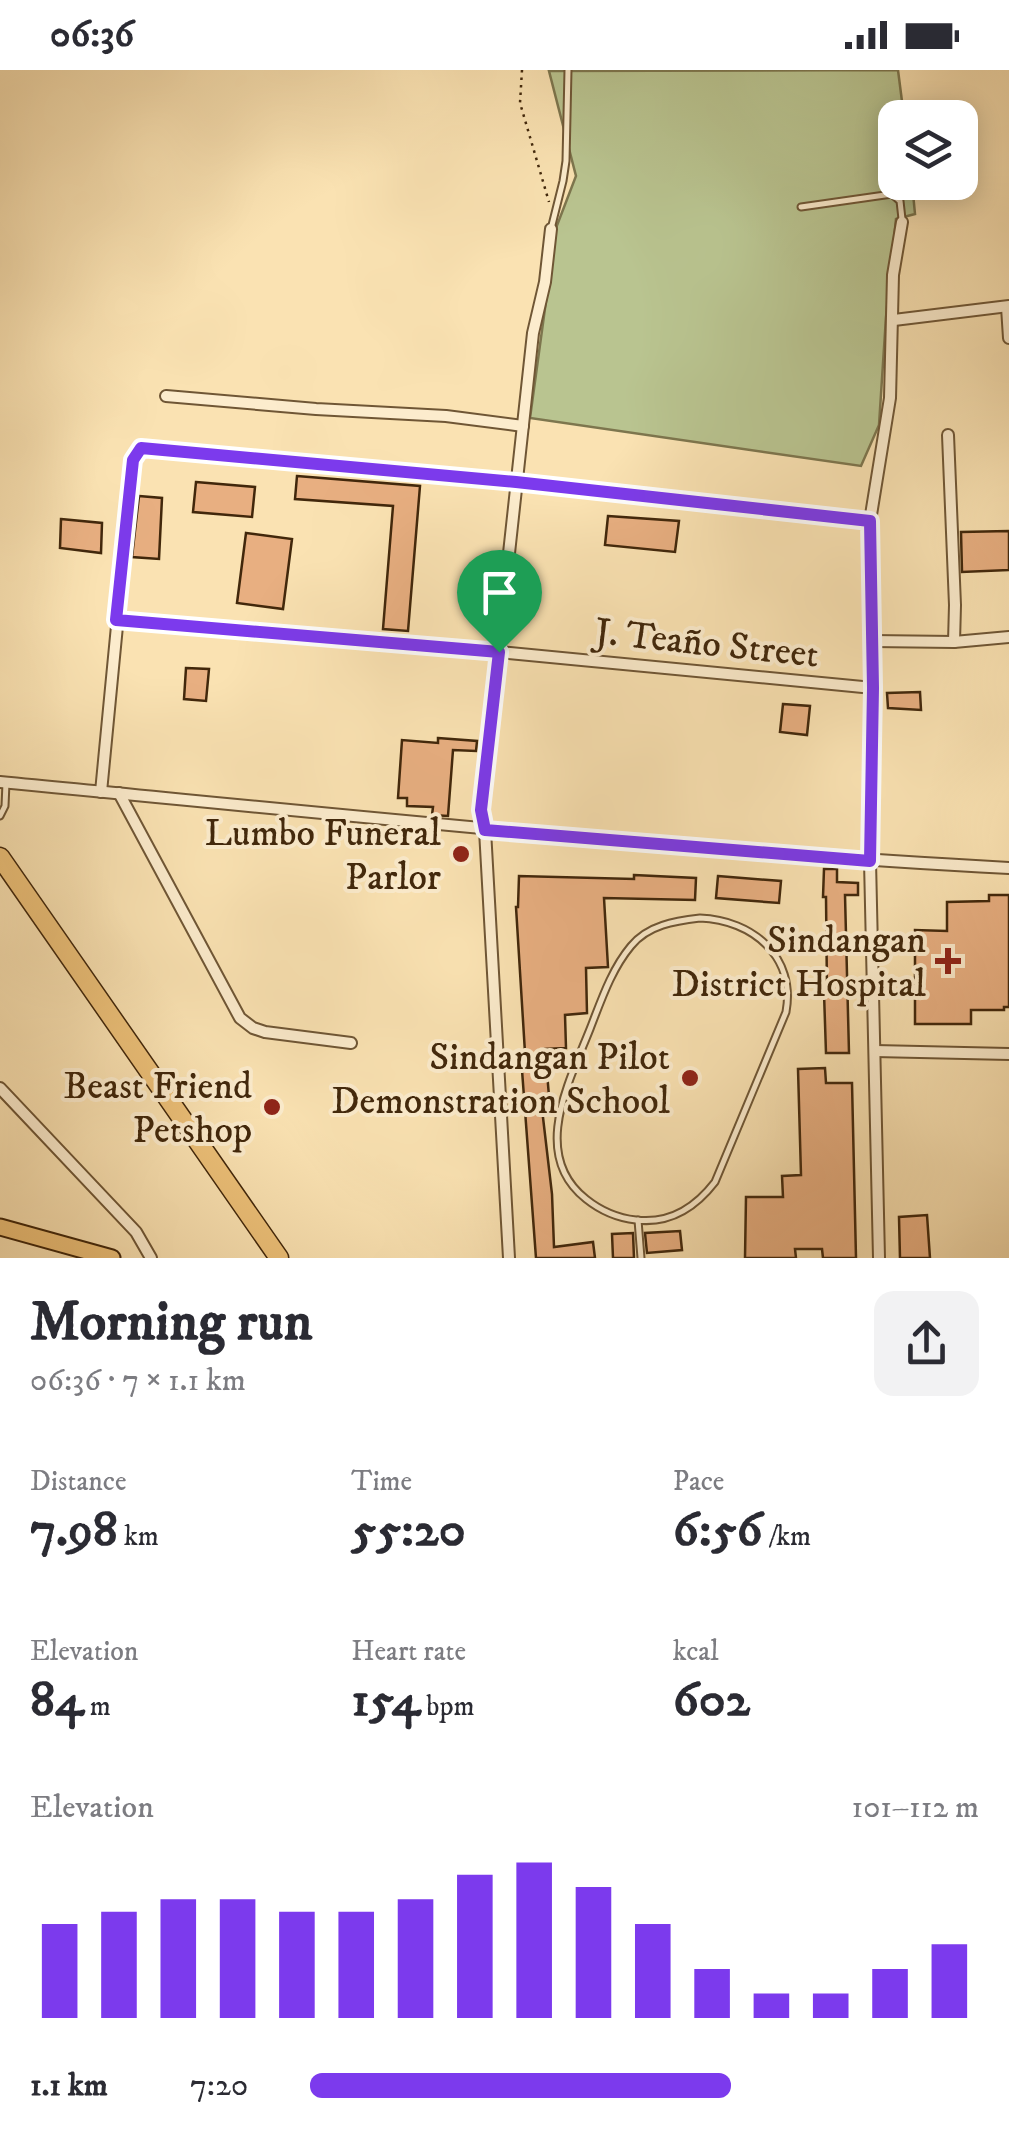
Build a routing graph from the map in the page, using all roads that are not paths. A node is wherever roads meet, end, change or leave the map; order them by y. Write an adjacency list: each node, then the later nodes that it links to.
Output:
1 (568, 70): 4 (lane)
2 (801, 206): 3 (lane)
3 (902, 222): 6 (street)
4 (552, 224): 9 (street)
5 (1008, 306): 6 (street); 7 (street)
6 (894, 320): 12 (street)
7 (1009, 338)
8 (166, 396): 9 (street)
9 (523, 426): 11 (street)
10 (948, 435): 16 (street)
11 (516, 482): 12 (street); 13 (street); 17 (street)
12 (870, 521): 15 (street)
13 (116, 620): 17 (street, J. Teaño Street); 20 (street)
14 (1009, 638): 16 (street)
15 (872, 641): 16 (street); 18 (street)
16 (954, 642)
17 (499, 652): 18 (street, J. Teaño Street); 23 (street)
18 (873, 688): 25 (street)
19 (3, 782): 20 (street); 22 (lane)
20 (101, 792): 21 (street)
21 (120, 793): 23 (street); 27 (street)
22 (0, 816)
23 (485, 830): 25 (street); 36 (street)
24 (0, 857): 35 (highway)
25 (870, 861): 26 (street); 28 (street)
26 (1009, 868)
27 (352, 1043)
28 (875, 1052): 29 (street); 38 (street)
29 (1009, 1054)
30 (0, 1088): 34 (street)
31 (638, 1220): 31 (lane); 37 (lane)
32 (0, 1227): 33 (main road)
33 (112, 1258)
34 (151, 1258)
35 (278, 1258)
36 (510, 1258)
37 (640, 1258)
38 (879, 1258)

